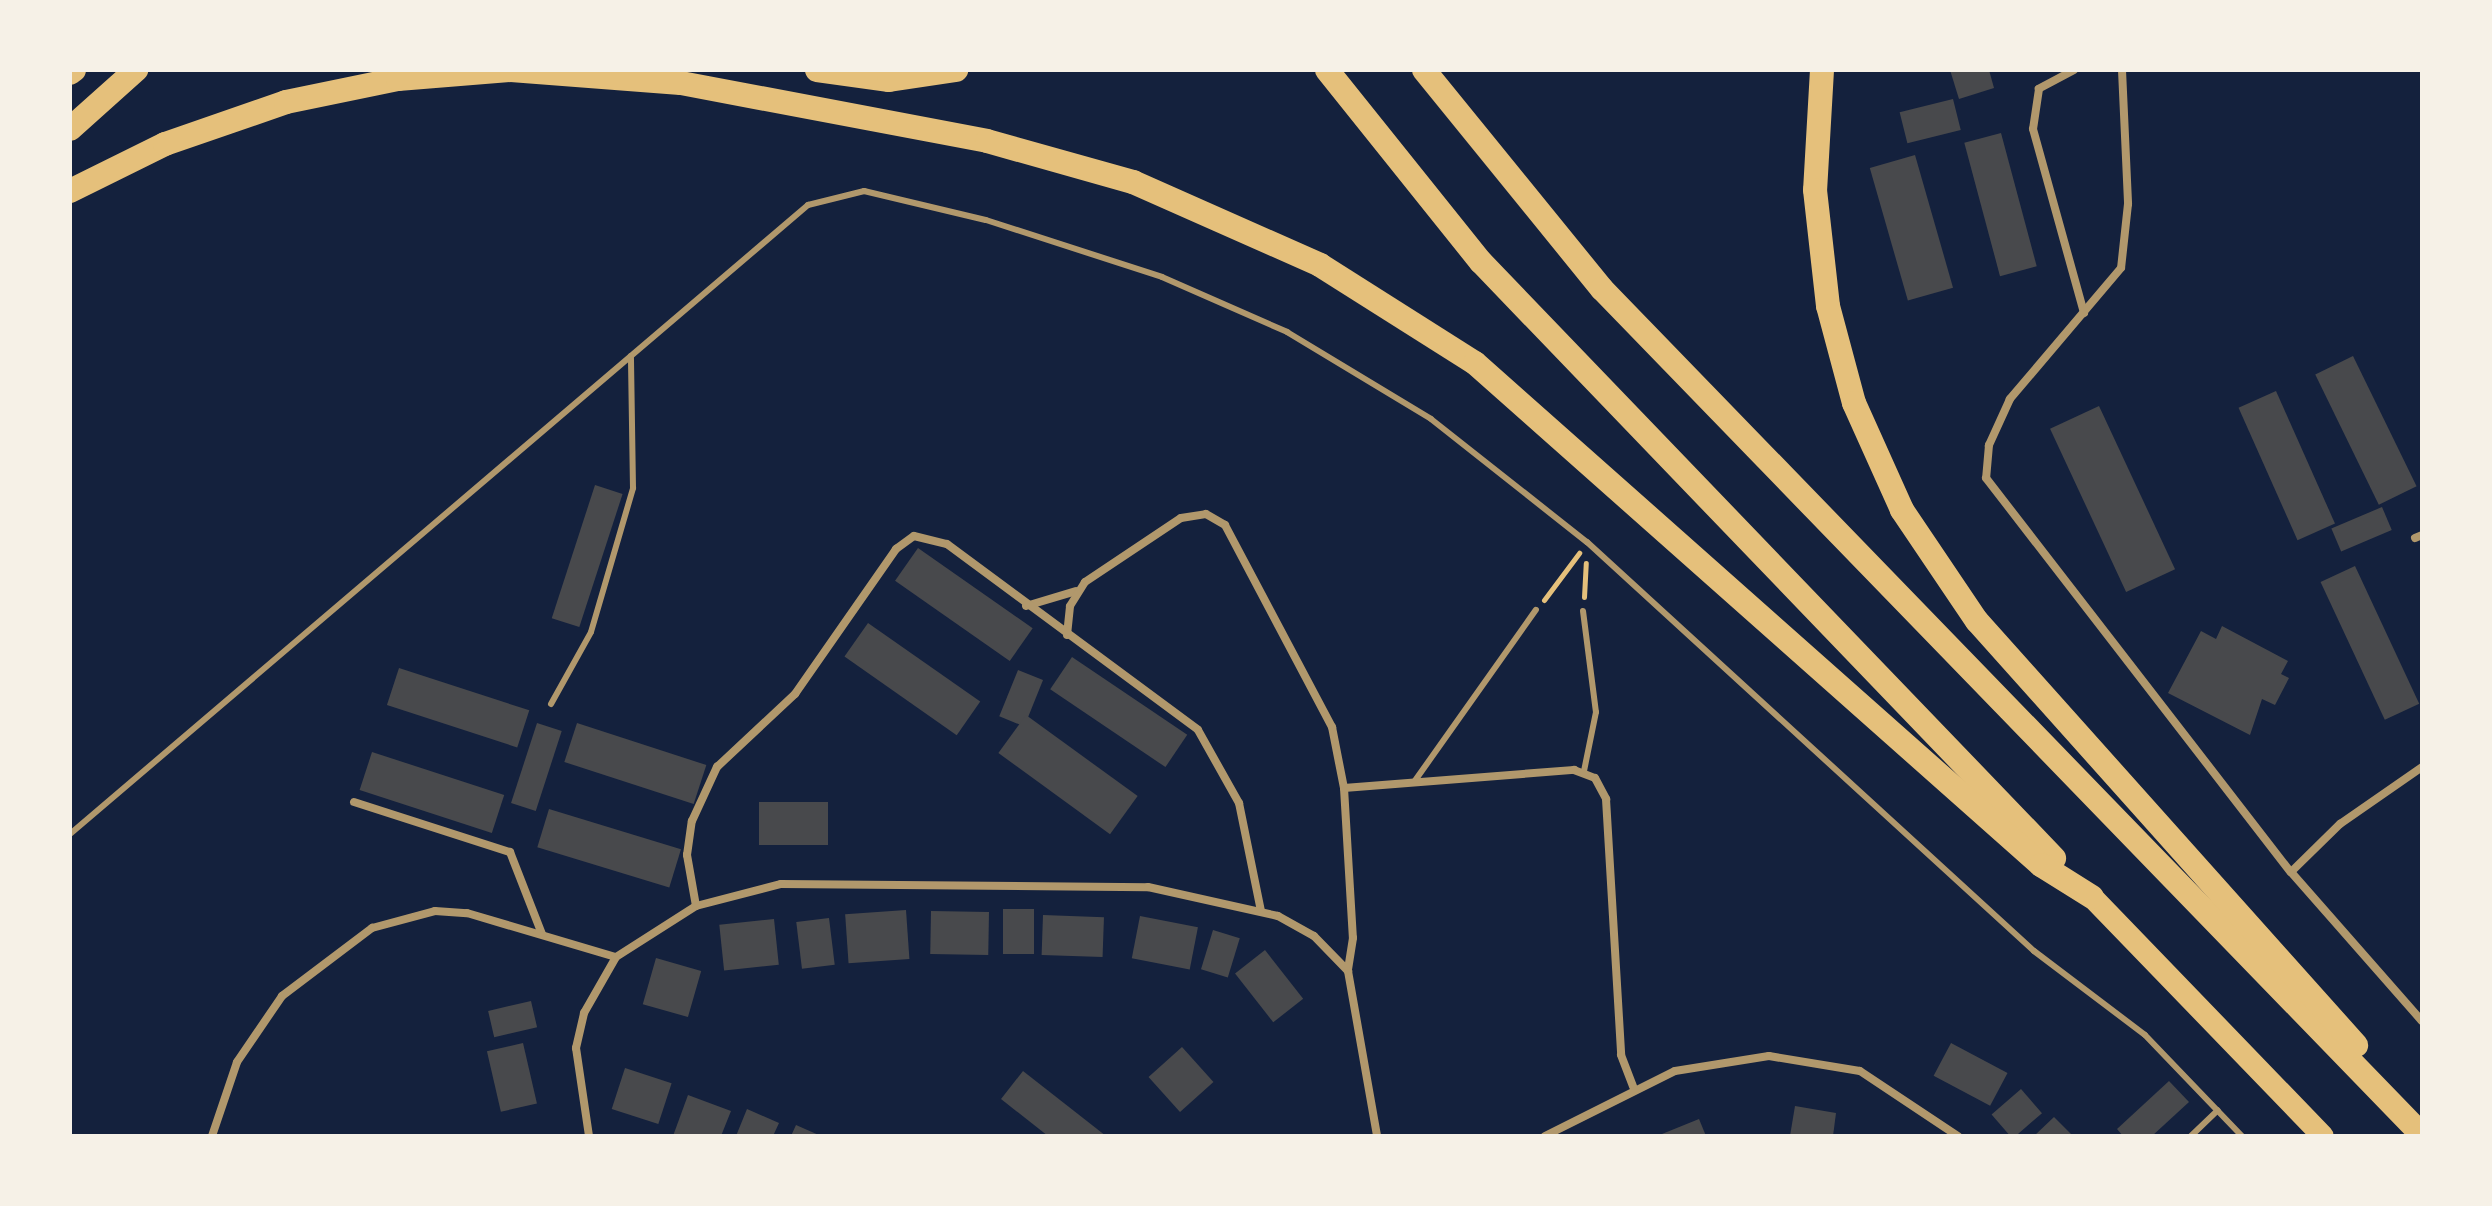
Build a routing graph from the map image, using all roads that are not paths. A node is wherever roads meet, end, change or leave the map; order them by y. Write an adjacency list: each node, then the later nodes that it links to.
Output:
1 (136, 70): 9 (highway)
2 (817, 70): 3 (highway)
3 (956, 70)
4 (1327, 70): 26 (highway)
5 (1424, 70): 35 (highway)
6 (1822, 70): 35 (highway)
7 (2074, 70): 11 (street)
8 (2122, 70): 11 (street)
9 (70, 129)
10 (70, 191): 26 (highway)
11 (2084, 313): 25 (street)
12 (631, 356): 18 (lane); 24 (lane); 34 (lane)
13 (1076, 591): 14 (street); 17 (street); 22 (street)
14 (1026, 606): 17 (street); 27 (street)
15 (1536, 610): 21 (lane)
16 (1583, 611): 20 (lane)
17 (1067, 635): 28 (street)
18 (551, 704)
19 (2422, 767): 25 (street)
20 (1584, 771): 21 (street); 33 (street)
21 (1414, 782): 22 (street)
22 (1344, 788): 31 (street)
23 (354, 802): 29 (street)
24 (70, 834)
25 (2291, 872): 32 (street)
26 (2092, 897): 43 (highway)
27 (696, 906): 28 (street); 30 (street)
28 (1261, 911): 31 (street)
29 (542, 934): 30 (street); 36 (street)
30 (616, 957): 37 (street)
31 (1348, 971): 38 (street)
32 (2422, 1021)
33 (1633, 1087): 39 (street); 40 (street)
34 (2218, 1110): 41 (lane); 42 (lane)
35 (2422, 1133)
36 (212, 1136)
37 (589, 1136)
38 (1377, 1136)
39 (1545, 1136)
40 (1958, 1136)
41 (2191, 1136)
42 (2242, 1136)
43 (2323, 1136)

